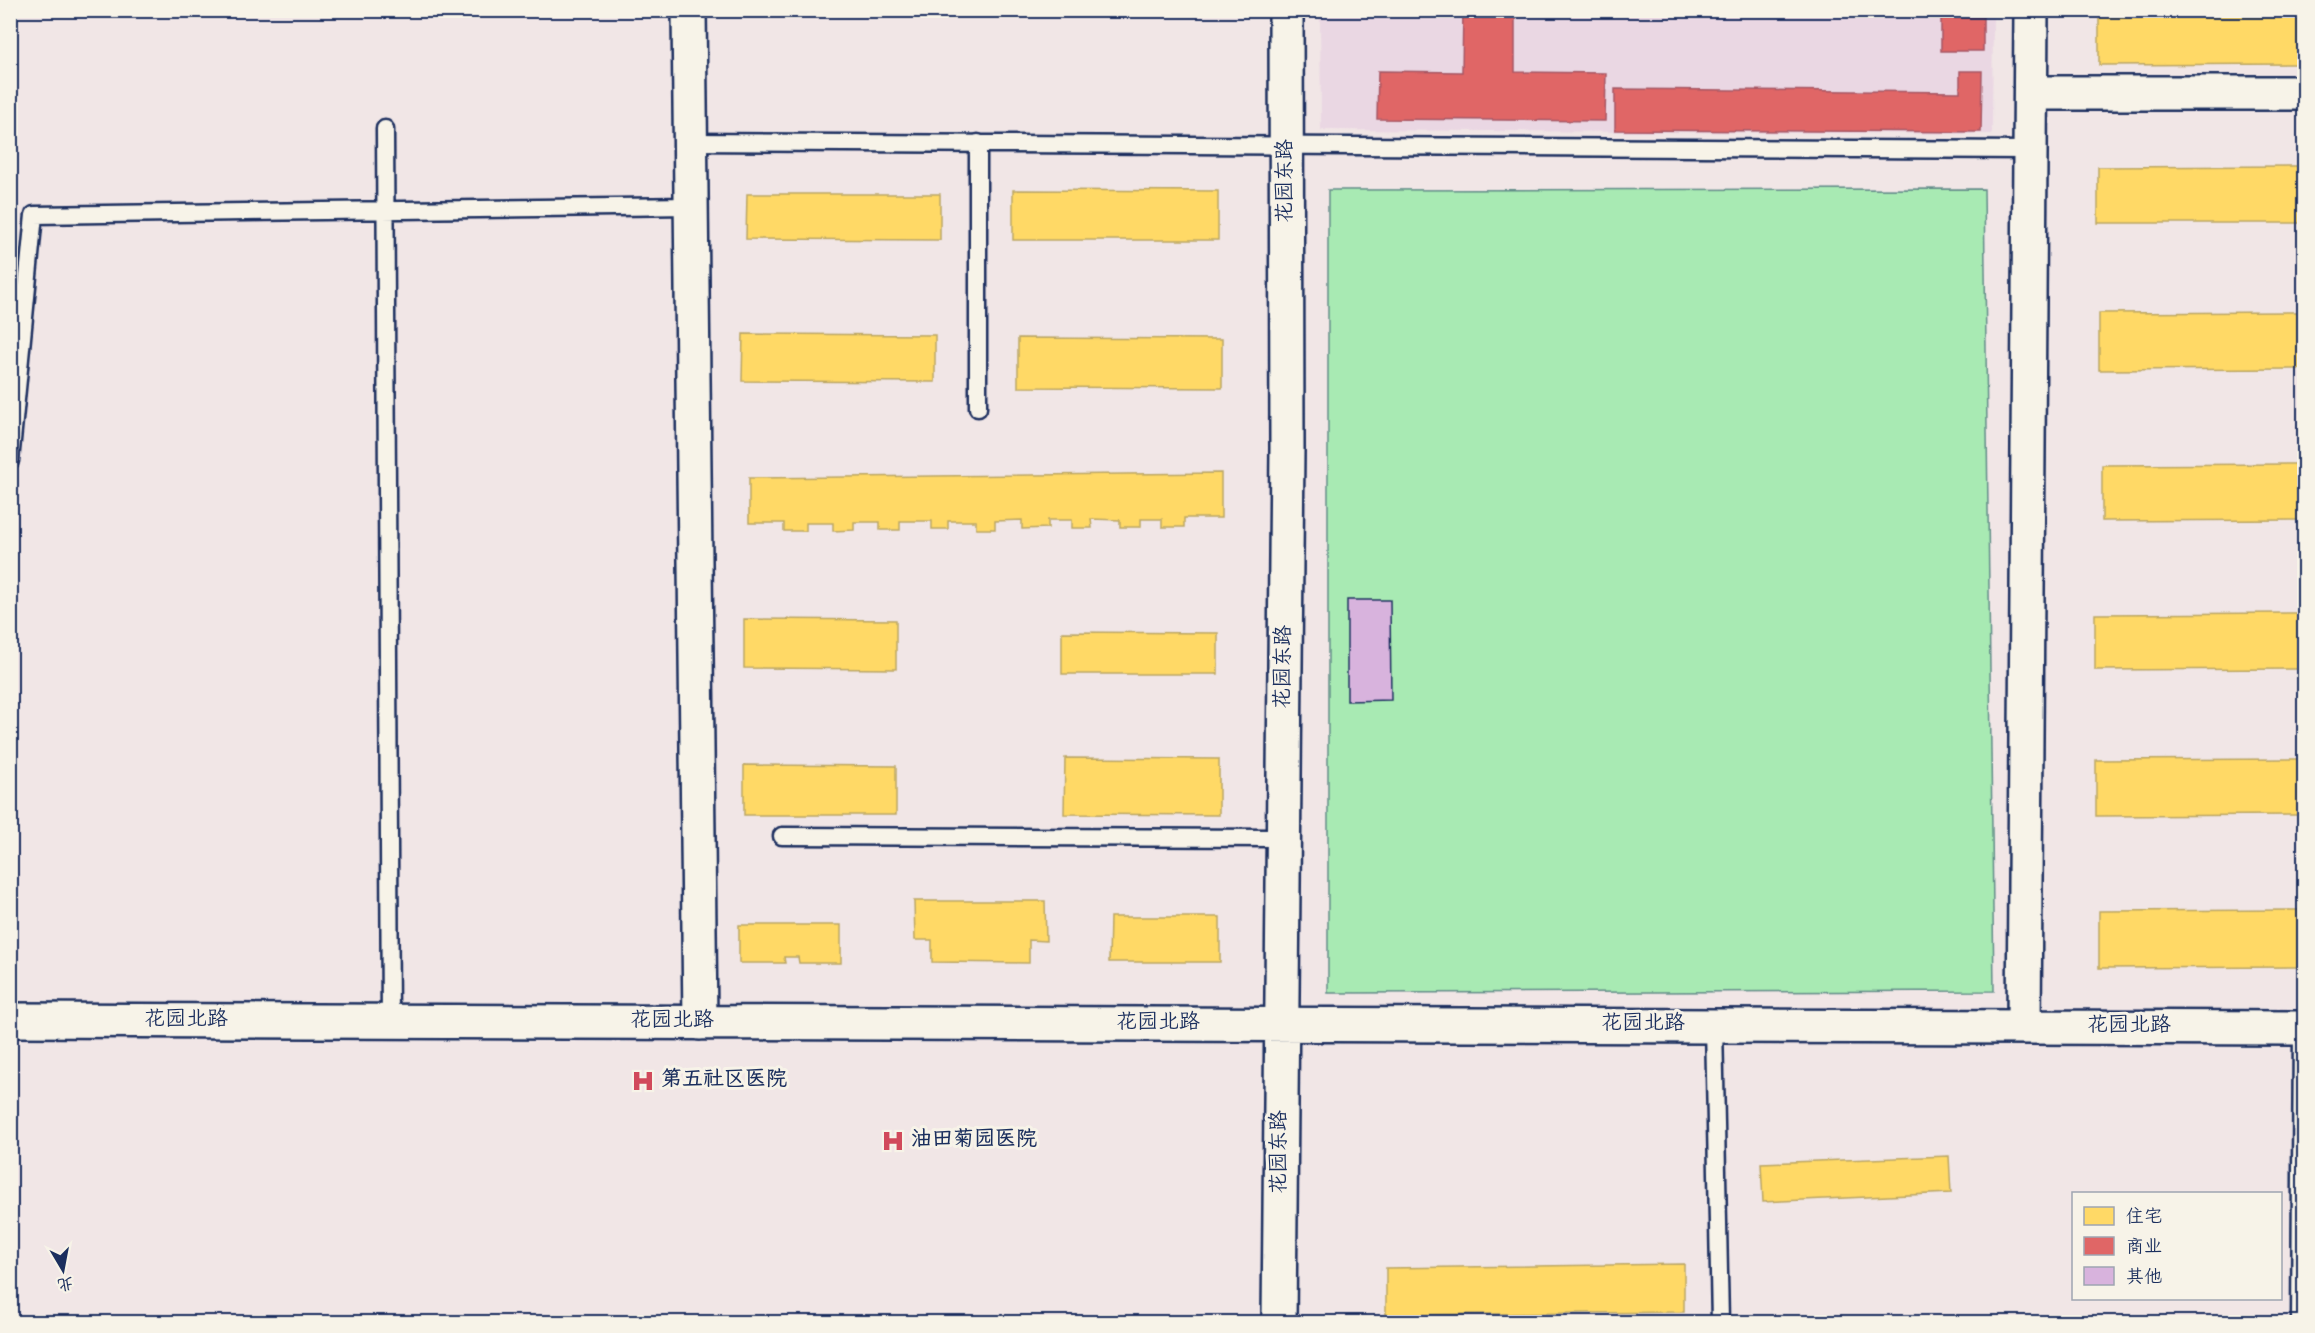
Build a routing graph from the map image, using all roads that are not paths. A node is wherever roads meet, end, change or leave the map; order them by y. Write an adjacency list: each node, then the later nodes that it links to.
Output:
1 (689, 10): 7 (street)
2 (1286, 10): 9 (street, 花园东路)
3 (2031, 10): 4 (street)
4 (2031, 93): 5 (street); 10 (street)
5 (2304, 93)
6 (385, 129): 12 (lane)
7 (690, 142): 8 (lane); 11 (street)
8 (978, 144): 9 (lane); 13 (lane)
9 (1287, 145): 10 (lane); 16 (street, 花园东路)
10 (2029, 150): 22 (street)
11 (691, 206): 12 (lane); 19 (street)
12 (386, 210): 14 (lane); 18 (lane)
13 (978, 408)
14 (10, 461)
15 (782, 836): 16 (lane)
16 (1284, 838): 20 (street, 花园东路)
17 (10, 1020): 18 (street, 花园北路)
18 (390, 1021): 19 (street, 花园北路)
19 (700, 1023): 20 (street, 花园北路)
20 (1282, 1024): 21 (street, 花园北路); 24 (street, 花园东路)
21 (1714, 1026): 22 (street, 花园北路); 25 (lane)
22 (2024, 1027): 23 (street, 花园北路)
23 (2303, 1028): 26 (lane)
24 (1279, 1323)
25 (1720, 1323)
26 (2300, 1323)

